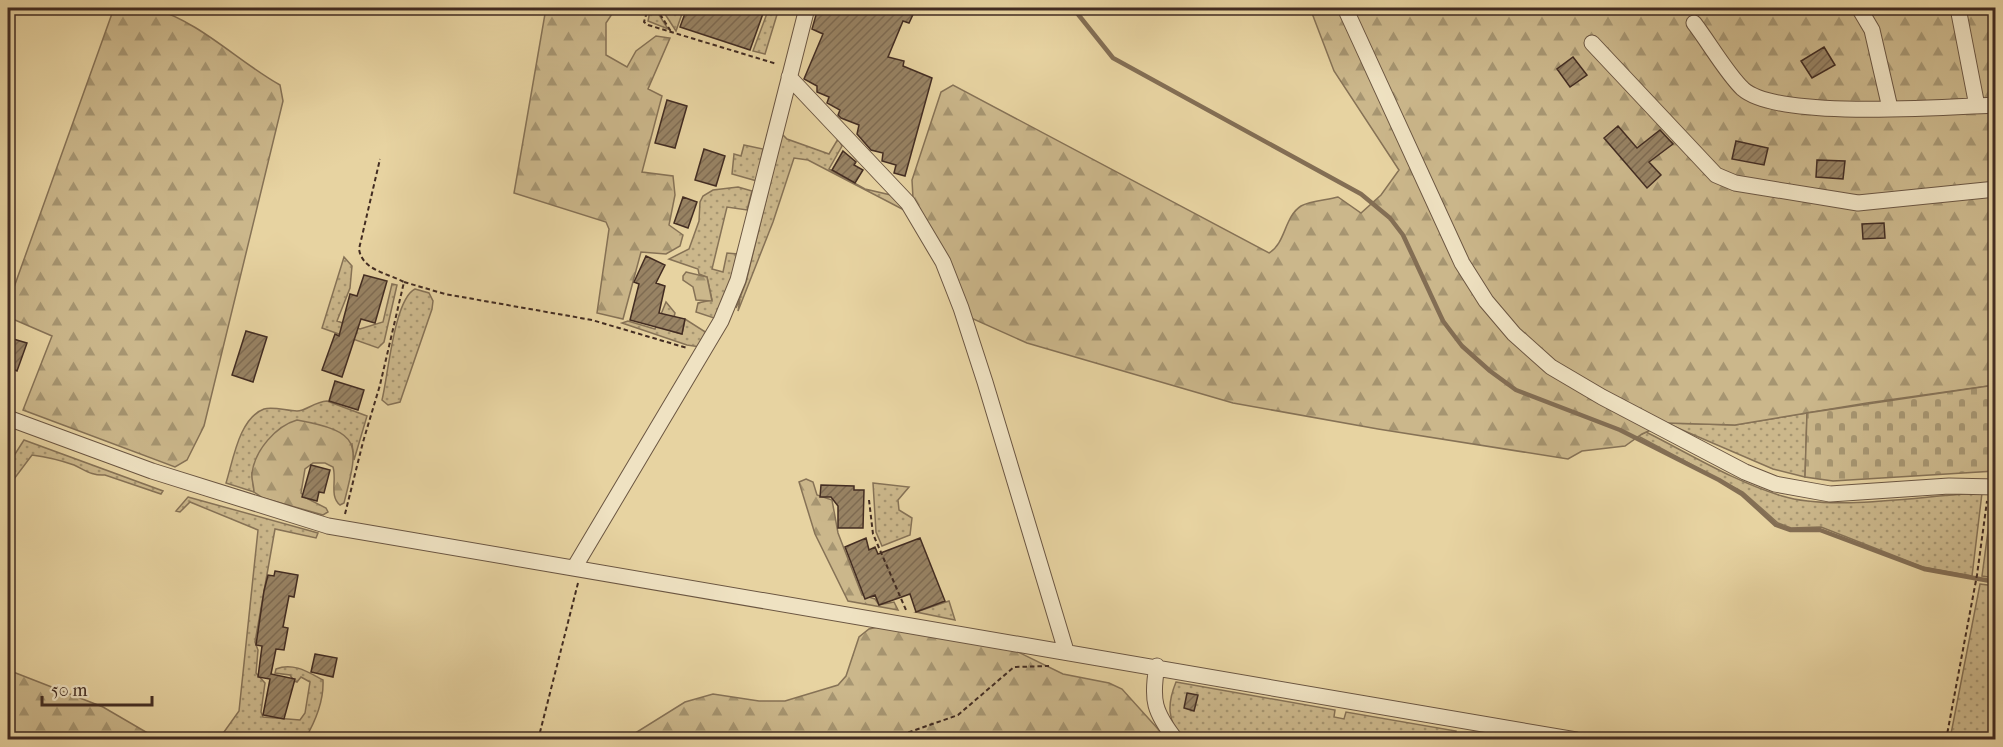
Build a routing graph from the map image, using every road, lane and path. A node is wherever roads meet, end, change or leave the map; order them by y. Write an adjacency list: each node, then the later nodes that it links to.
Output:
1 (651, 8): 8 (path)
2 (656, 8): 8 (path)
3 (807, 8): 10 (street)
4 (1345, 8): 19 (street)
5 (1859, 8): 13 (street)
6 (1958, 8): 12 (street)
7 (1694, 23): 13 (street)
8 (672, 33): 10 (path)
9 (1592, 43): 15 (street)
10 (790, 72): 17 (street); 24 (street)
11 (1995, 105): 12 (street)
12 (1977, 106): 13 (street)
13 (1890, 108)
14 (380, 159): 16 (path)
15 (1995, 189)
16 (404, 282): 17 (path); 21 (path)
17 (702, 353): 22 (street)
18 (8, 418): 21 (street)
19 (1992, 487): 31 (path)
20 (869, 500): 23 (path)
21 (342, 528): 22 (street)
22 (578, 568): 23 (street); 27 (path)
23 (912, 625): 24 (street)
24 (1066, 651): 26 (street)
25 (1054, 666): 28 (path)
26 (1157, 666): 29 (street); 30 (street)
27 (538, 740)
28 (887, 740)
29 (1176, 740)
30 (1576, 740)
31 (1946, 740)

